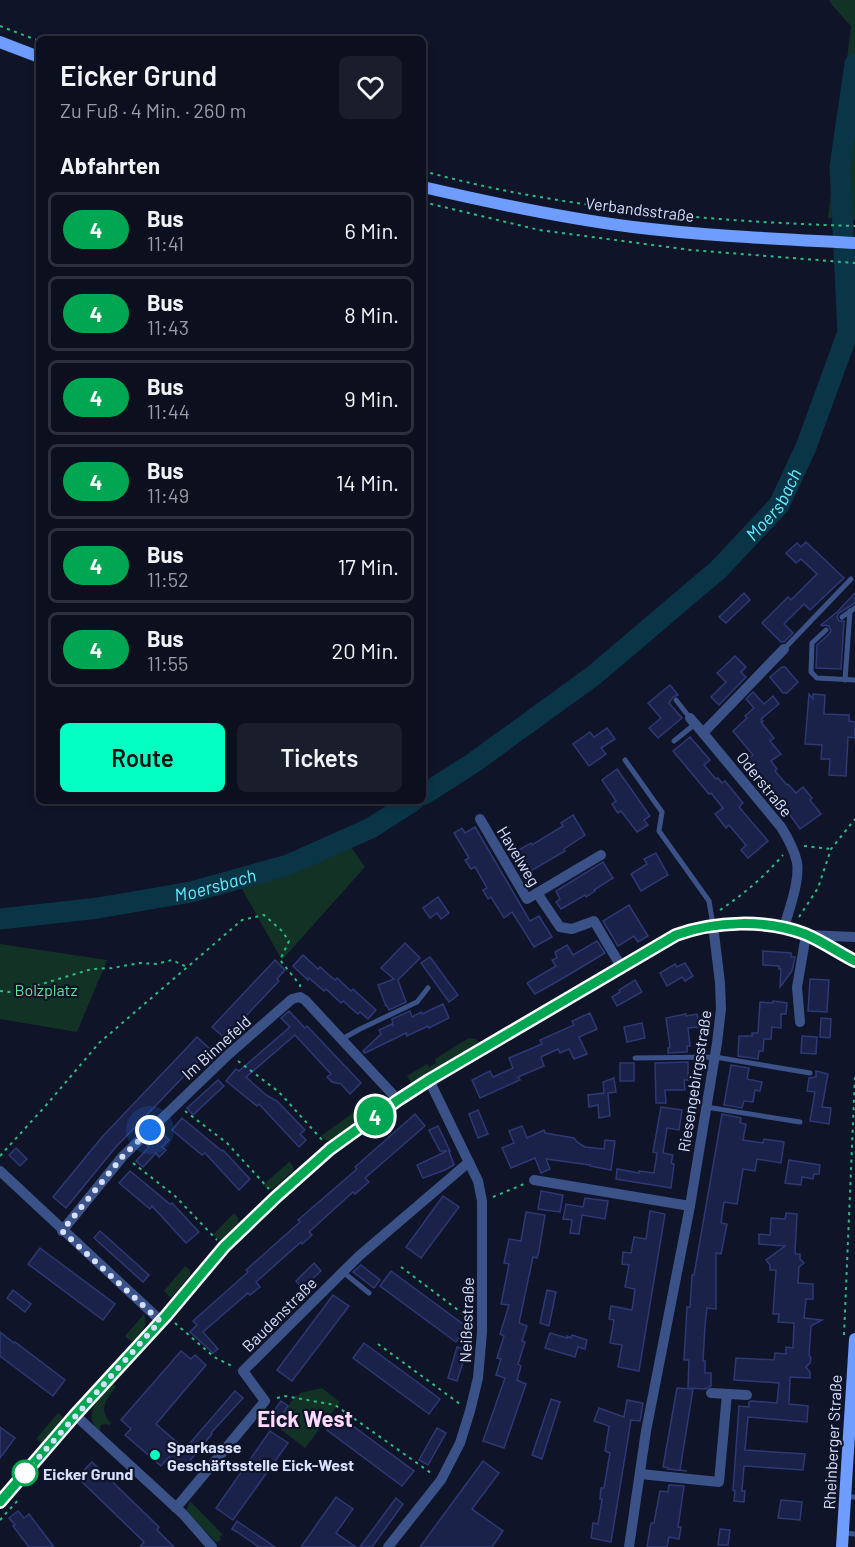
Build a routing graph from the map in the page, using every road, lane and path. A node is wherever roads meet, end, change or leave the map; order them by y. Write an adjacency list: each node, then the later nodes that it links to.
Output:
1 (0, 26): 2 (path)
2 (36, 40)
3 (0, 42): 4 (main road)
4 (36, 56)
5 (426, 172): 7 (path)
6 (426, 188): 8 (main road, Verbandsstraße)
7 (855, 226)
8 (855, 243)
9 (828, 261): 10 (path)
10 (855, 263)
11 (851, 579): 15 (lane)
12 (852, 610): 13 (lane); 16 (lane)
13 (842, 617)
14 (826, 630): 16 (lane)
15 (784, 649): 20 (street)
16 (845, 680): 17 (lane)
17 (855, 680)
18 (676, 700): 19 (lane)
19 (693, 721): 20 (street, Oderstraße); 21 (lane)
20 (703, 733): 25 (street, Oderstraße)
21 (674, 741)
22 (625, 760): 29 (lane)
23 (480, 819): 28 (street, Havelweg)
24 (855, 819): 26 (path)
25 (792, 848): 26 (path); 29 (path); 30 (street, Oderstraße)
26 (831, 849): 30 (path)
27 (601, 855): 28 (street, Havelweg)
28 (537, 893): 35 (street, Havelweg)
29 (713, 925): 30 (street); 35 (street); 42 (street, Riesengebirgsstraße)
30 (787, 929): 31 (street)
31 (806, 935): 32 (street); 33 (street); 39 (street)
32 (855, 937)
33 (855, 961)
34 (187, 967): 37 (path); 38 (path); 52 (path)
35 (622, 968): 46 (street)
36 (428, 988): 40 (lane)
37 (0, 992)
38 (300, 998): 40 (street); 41 (street, Im Binnefeld)
39 (800, 1022)
40 (342, 1039): 47 (street)
41 (229, 1054): 48 (street, Im Binnefeld); 51 (path)
42 (714, 1057): 43 (lane); 44 (lane); 49 (street, Riesengebirgsstraße)
43 (635, 1058)
44 (810, 1073)
45 (855, 1076): 67 (path)
46 (429, 1080): 47 (street); 54 (street, Neißestraße)
47 (398, 1100): 51 (street)
48 (176, 1104): 53 (street, Im Binnefeld); 57 (path)
49 (706, 1107): 50 (lane); 59 (street, Riesengebirgsstraße)
50 (800, 1122)
51 (330, 1149): 57 (street)
52 (0, 1156)
53 (123, 1156): 60 (street, Im Binnefeld); 61 (path)
54 (469, 1162): 58 (street, Neißestraße); 63 (street, Baudenstraße)
55 (0, 1171): 60 (street)
56 (534, 1180): 58 (path); 59 (street)
57 (276, 1197): 61 (street)
58 (482, 1201): 66 (street, Neißestraße)
59 (690, 1206): 76 (street, Riesengebirgsstraße)
60 (62, 1231): 65 (street)
61 (224, 1247): 65 (street)
62 (401, 1267): 66 (path)
63 (343, 1272): 64 (lane); 69 (street, Baudenstraße)
64 (369, 1293)
65 (163, 1318): 69 (path); 75 (street)
66 (482, 1328): 74 (street, Neißestraße)
67 (849, 1337): 78 (main road, Rheinberger Straße)
68 (378, 1344): 74 (path)
69 (243, 1371): 73 (street, Baudenstraße)
70 (711, 1393): 71 (street)
71 (727, 1394): 72 (street); 76 (street)
72 (747, 1395)
73 (265, 1401): 77 (path); 80 (street)
74 (470, 1411): 77 (street, Neißestraße)
75 (75, 1415): 79 (street); 80 (street)
76 (640, 1474): 84 (street, Riesengebirgsstraße)
77 (441, 1480): 83 (street, Neißestraße)
78 (850, 1497): 81 (main road, Rheinberger Straße)
79 (0, 1502)
80 (176, 1508): 82 (street)
81 (849, 1533): 85 (main road, Rheinberger Straße)
82 (212, 1547)
83 (388, 1547)
84 (629, 1547)
85 (843, 1547)

